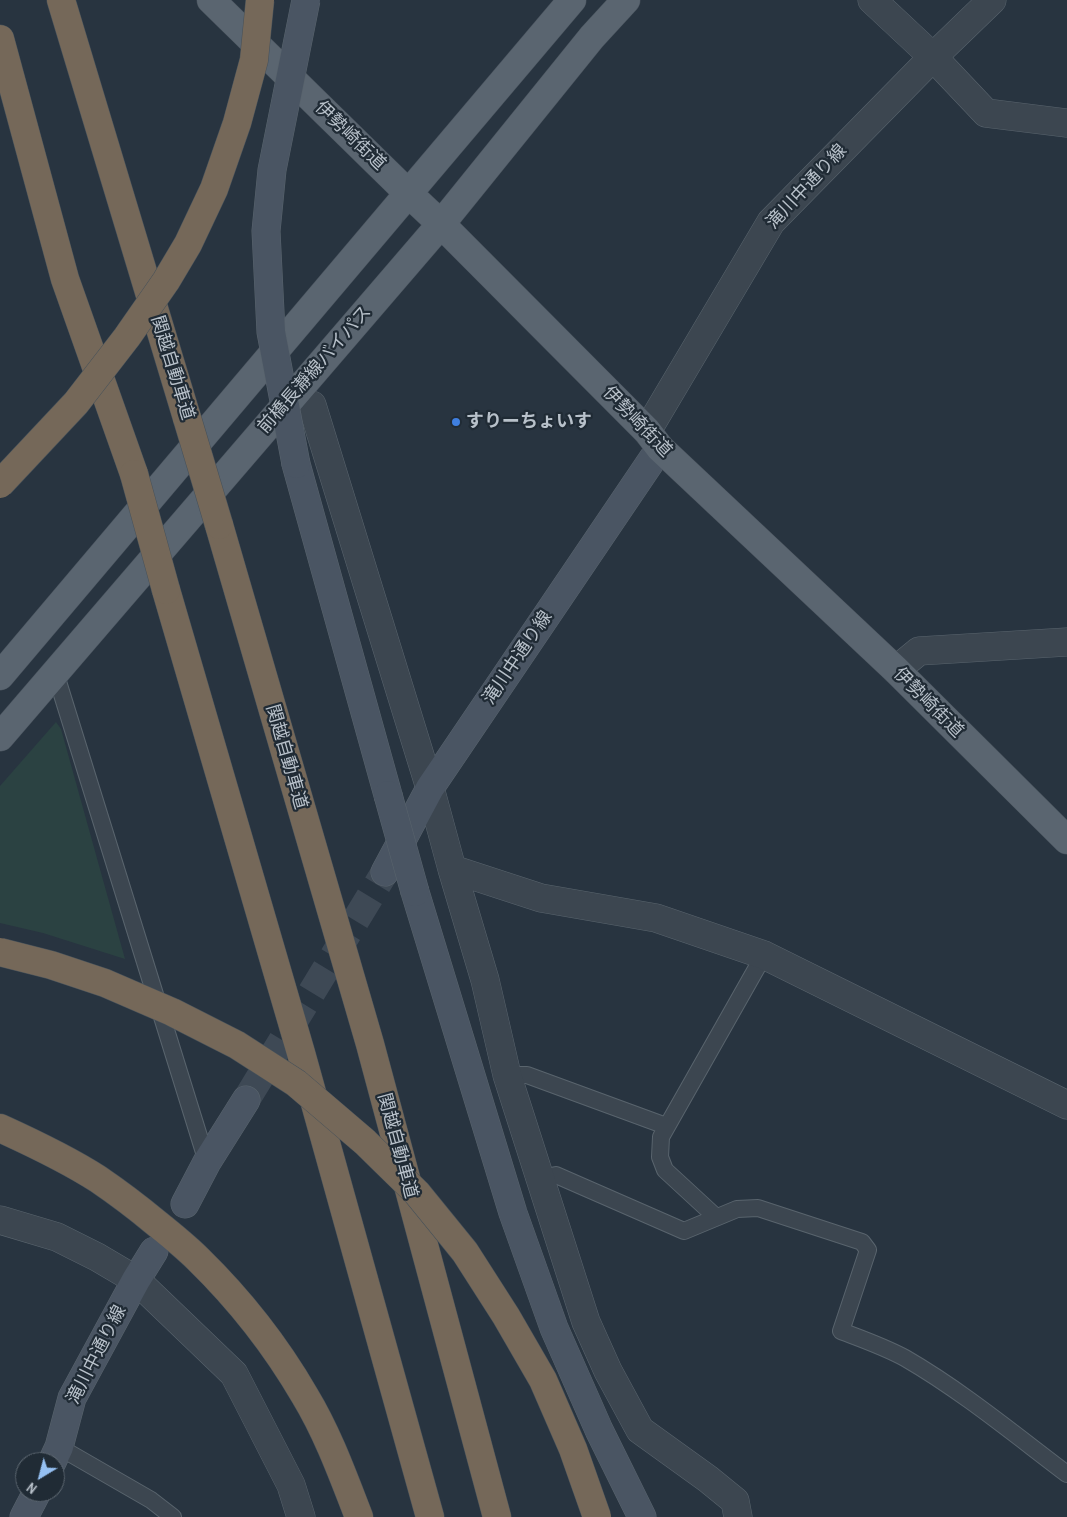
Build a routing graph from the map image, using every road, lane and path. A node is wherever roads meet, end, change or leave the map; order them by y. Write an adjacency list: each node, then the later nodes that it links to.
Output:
1 (61, 0): 49 (highway, 関越自動車道, bridge)
2 (211, 0): 12 (main road, 伊勢崎街道)
3 (260, 0): 16 (highway, bridge)
4 (306, 0): 51 (street, bridge)
5 (572, 0): 12 (main road)
6 (626, 0): 13 (main road, 前橋長瀞線バイパス)
7 (872, 0): 10 (street)
8 (992, 0): 10 (street, 滝川中通り線)
9 (0, 39): 48 (highway, bridge)
10 (932, 57): 11 (street); 15 (street, 滝川中通り線)
11 (1067, 123)
12 (409, 194): 13 (main road, 伊勢崎街道); 20 (main road)
13 (441, 224): 15 (main road, 伊勢崎街道); 19 (main road, 前橋長瀞線バイパス)
14 (312, 405): 22 (street)
15 (654, 440): 18 (main road, 伊勢崎街道); 22 (street, 滝川中通り線)
16 (0, 484)
17 (1067, 642): 18 (street)
18 (896, 670): 23 (main road, 伊勢崎街道)
19 (55, 672): 21 (main road, 前橋長瀞線バイパス); 33 (lane)
20 (0, 676)
21 (0, 737)
22 (430, 788): 24 (street); 25 (street, 滝川中通り線)
23 (1067, 840)
24 (452, 869): 27 (street); 28 (street)
25 (385, 872)
26 (0, 952): 50 (highway, bridge)
27 (764, 955): 30 (street); 31 (lane)
28 (507, 1075): 31 (lane); 34 (street)
29 (246, 1100): 33 (street)
30 (1067, 1105)
31 (666, 1126): 36 (lane)
32 (0, 1128): 47 (highway)
33 (207, 1162): 35 (street)
34 (540, 1178): 36 (lane); 52 (street)
35 (185, 1204)
36 (716, 1217): 42 (lane)
37 (0, 1220): 39 (street)
38 (154, 1252): 39 (street, 滝川中通り線)
39 (136, 1280): 40 (street, 滝川中通り線); 46 (street)
40 (56, 1452)
41 (65, 1459): 45 (lane)
42 (1067, 1474)
43 (32, 1502): 44 (street)
44 (24, 1517)
45 (173, 1517)
46 (301, 1517)
47 (359, 1517)
48 (430, 1517)
49 (497, 1517)
50 (597, 1517)
51 (642, 1517)
52 (738, 1517)

